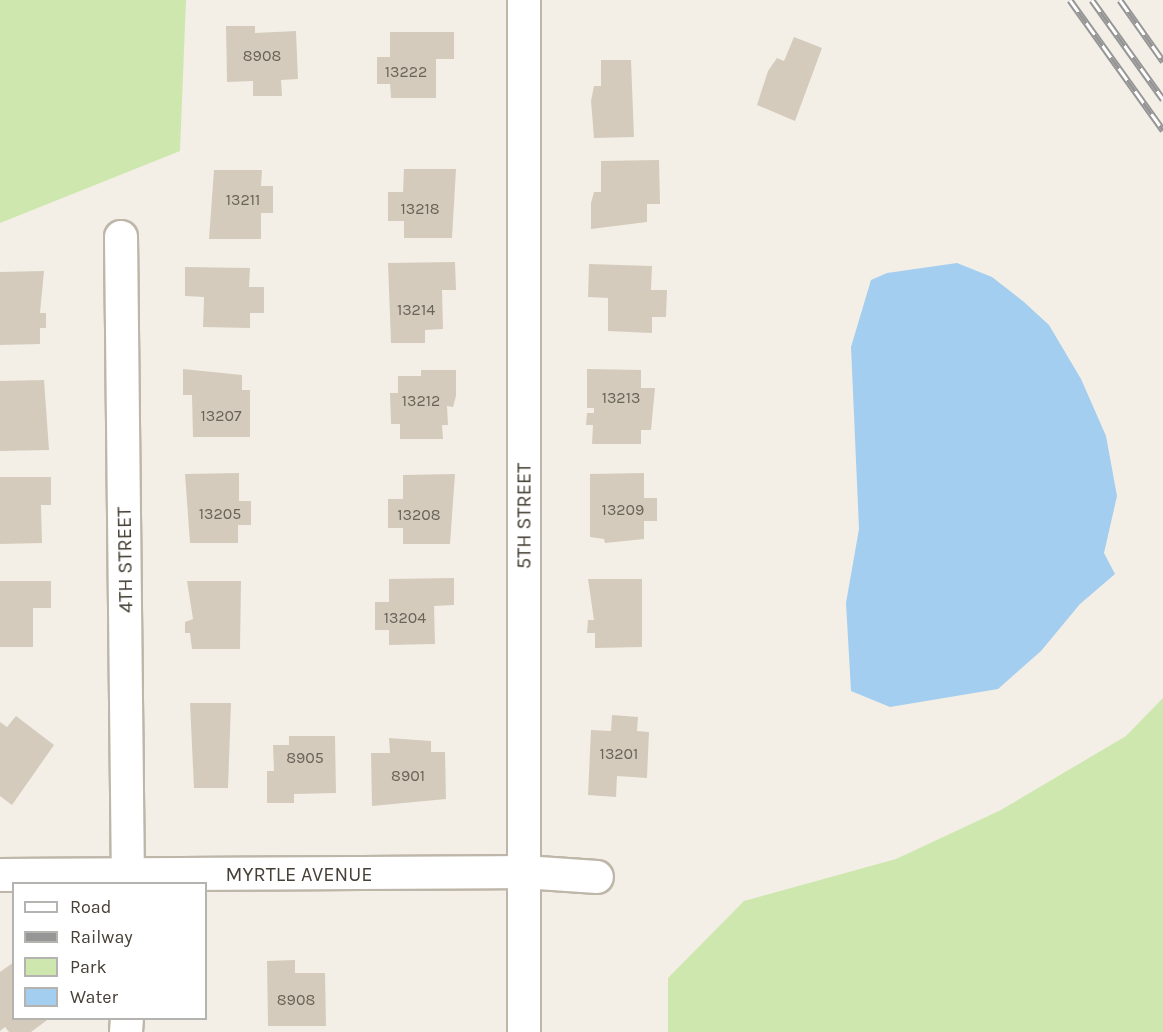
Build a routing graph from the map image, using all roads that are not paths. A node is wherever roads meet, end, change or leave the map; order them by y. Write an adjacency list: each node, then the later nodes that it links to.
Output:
1 (524, 0): 3 (street, 5TH STREET)
2 (121, 237): 6 (street, 4TH STREET)
3 (524, 872): 5 (street, MYRTLE AVENUE); 6 (street, MYRTLE AVENUE); 7 (street, 5TH STREET)
4 (0, 875): 6 (street, MYRTLE AVENUE)
5 (597, 876)
6 (128, 879)
7 (524, 1032)

